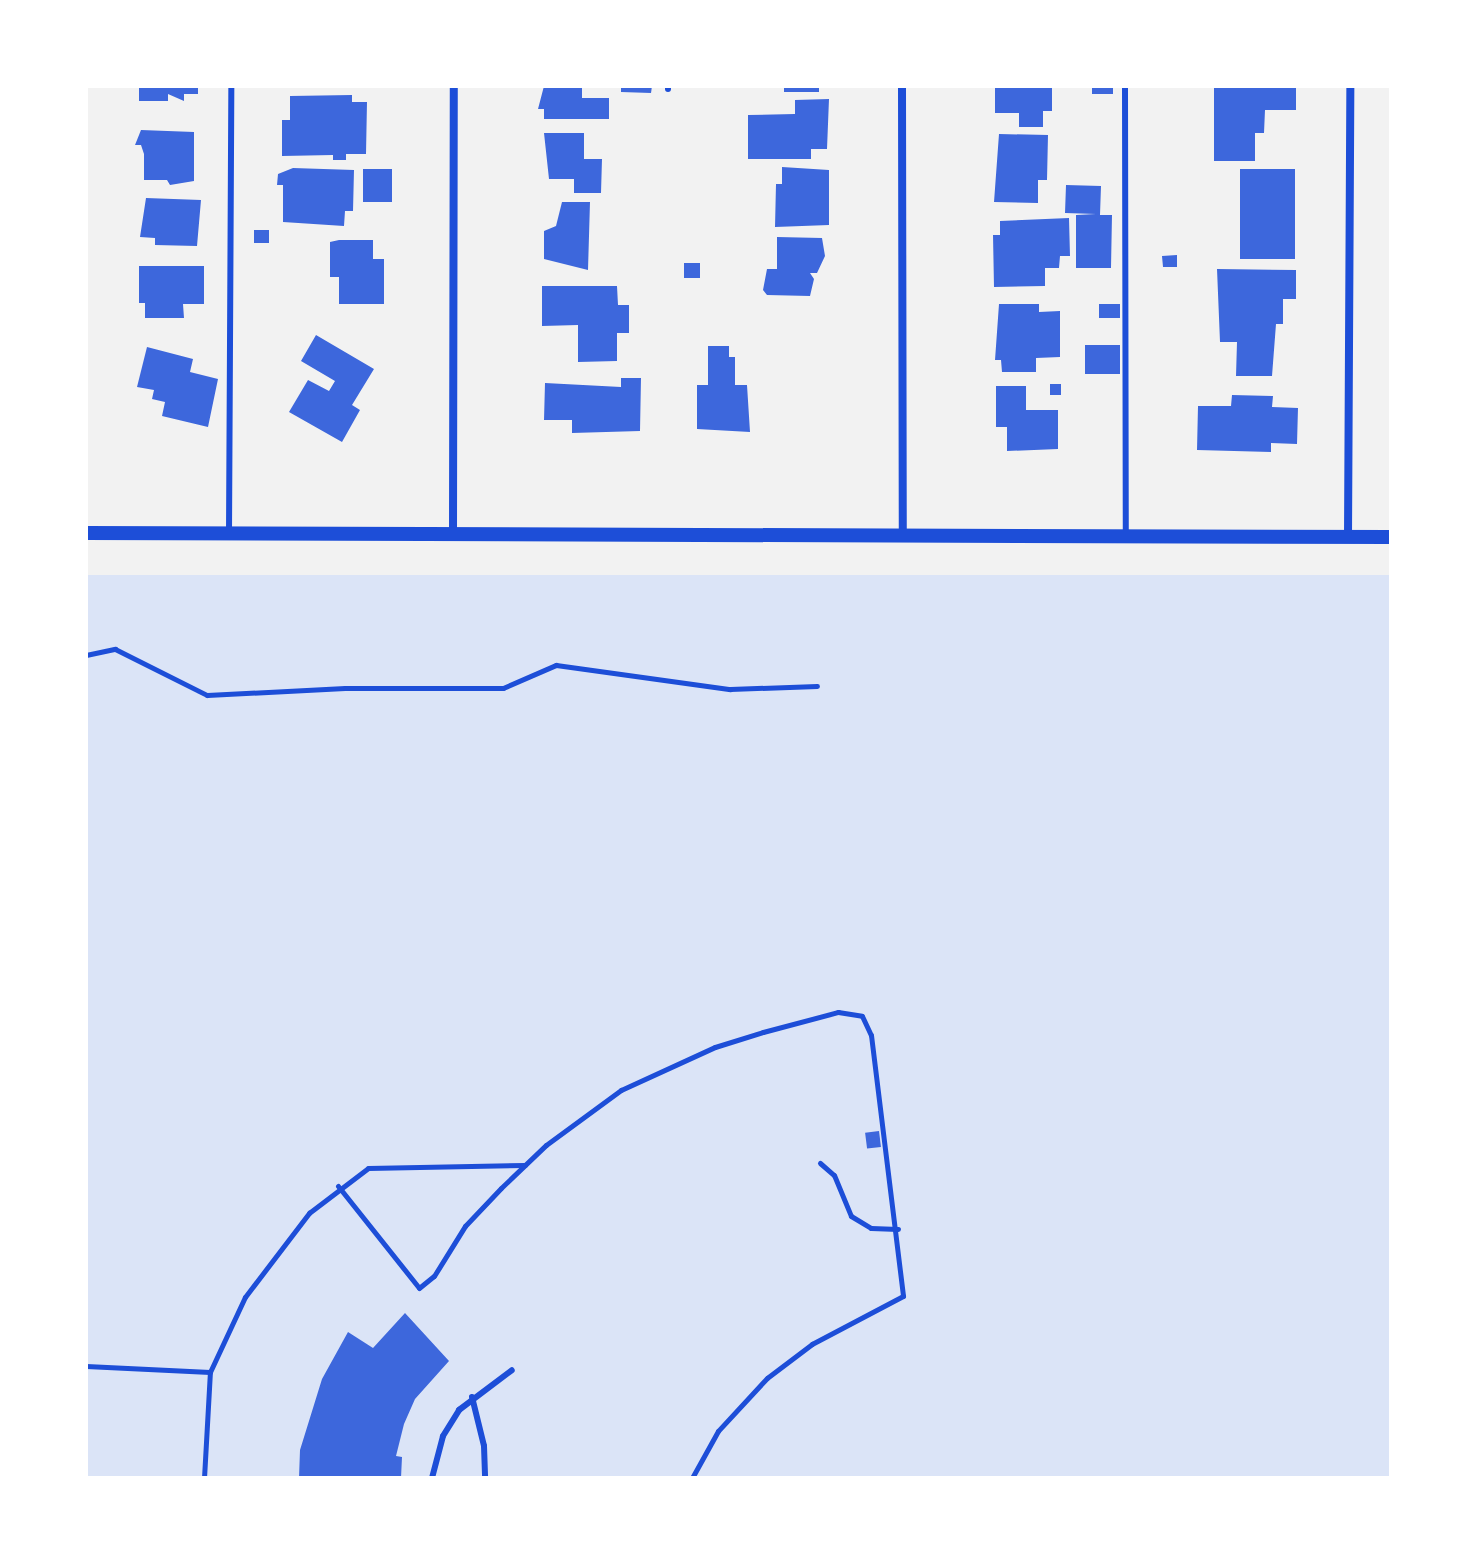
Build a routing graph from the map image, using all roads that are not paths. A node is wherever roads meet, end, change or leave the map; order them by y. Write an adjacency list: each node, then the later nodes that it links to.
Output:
1 (231, 86): 7 (lane)
2 (454, 86): 8 (street)
3 (902, 86): 9 (street)
4 (1125, 86): 10 (lane)
5 (1350, 86): 11 (street)
6 (86, 533): 7 (street)
7 (229, 534): 8 (street)
8 (453, 534): 9 (street)
9 (903, 535): 10 (street)
10 (1126, 536): 11 (street)
11 (1348, 537): 12 (street)
12 (1391, 537)
13 (512, 1370): 14 (lane)
14 (472, 1397): 15 (lane); 16 (lane)
15 (432, 1478)
16 (485, 1478)

